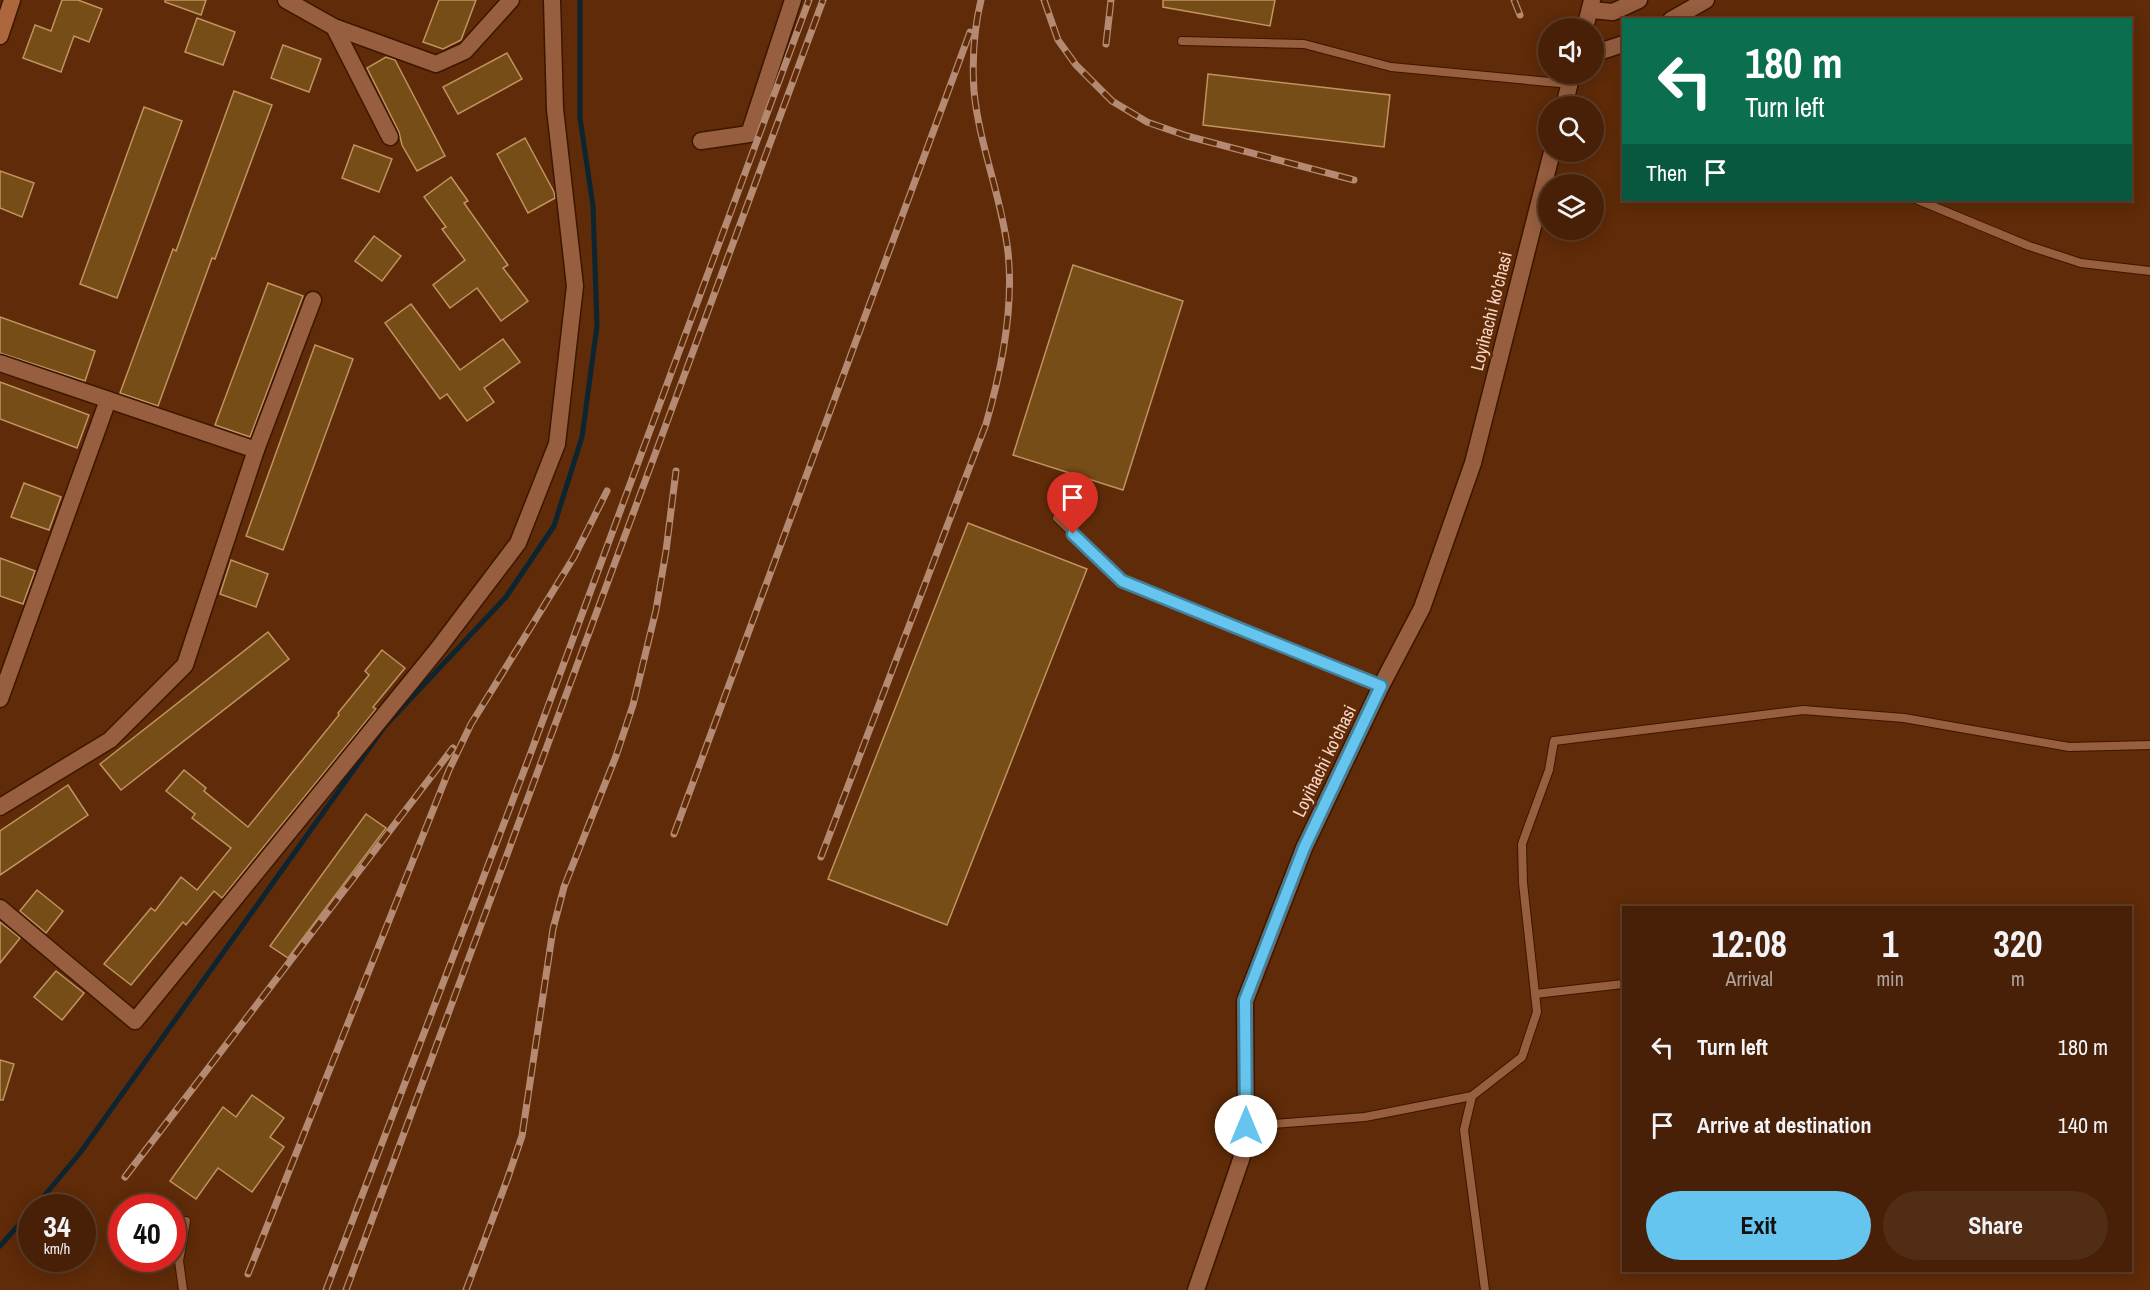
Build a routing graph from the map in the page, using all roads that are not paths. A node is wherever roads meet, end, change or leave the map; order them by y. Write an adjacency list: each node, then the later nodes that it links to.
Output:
1 (12, 0): 11 (main road)
2 (286, 0): 10 (street)
3 (511, 0): 10 (street)
4 (552, 0): 30 (street)
5 (793, 0): 17 (street)
6 (1639, 0): 8 (street)
7 (1706, 0): 9 (street)
8 (1591, 5)
9 (1674, 18)
10 (334, 27): 16 (street)
11 (0, 36)
12 (1182, 41): 15 (lane)
13 (1622, 46): 14 (street)
14 (1604, 51)
15 (1538, 77)
16 (390, 137)
17 (701, 141)
18 (1549, 162): 26 (street, Loyihachi ko'chasi)
19 (1920, 201): 20 (lane)
20 (2150, 271)
21 (313, 300): 24 (street)
22 (0, 363): 23 (street)
23 (108, 400): 24 (street); 27 (street)
24 (256, 450): 29 (street)
25 (1057, 518): 26 (lane)
26 (1381, 686): 34 (street, Loyihachi ko'chasi)
27 (0, 699)
28 (2150, 746): 32 (lane)
29 (0, 807)
30 (0, 908)
31 (1622, 984): 32 (lane)
32 (1535, 994): 33 (lane)
33 (1472, 1096): 34 (lane); 38 (lane)
34 (1246, 1126): 37 (street, Loyihachi ko'chasi)
35 (181, 1272): 36 (lane)
36 (183, 1290)
37 (1196, 1290)
38 (1485, 1290)

